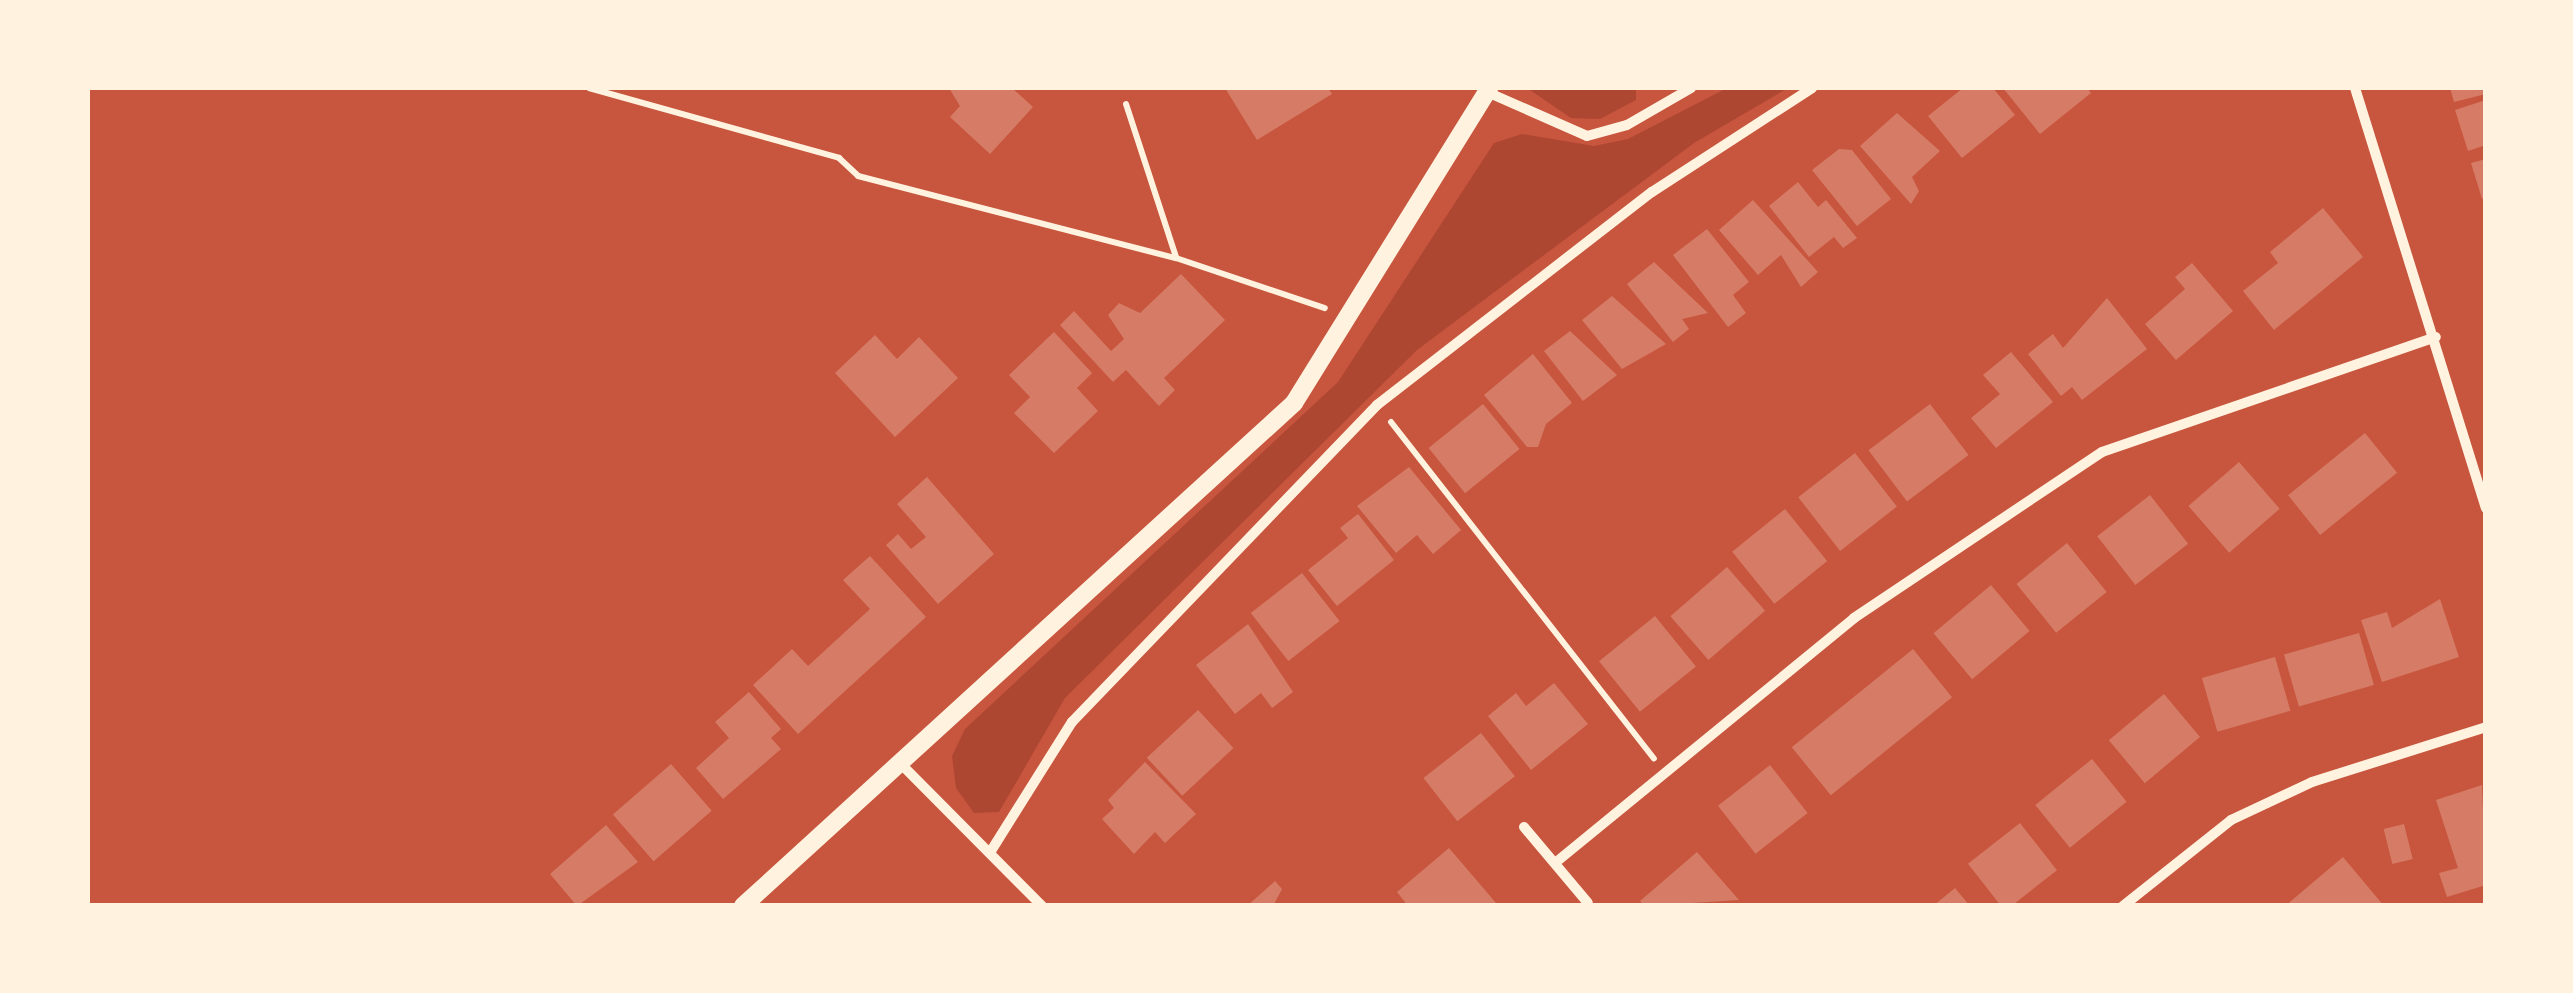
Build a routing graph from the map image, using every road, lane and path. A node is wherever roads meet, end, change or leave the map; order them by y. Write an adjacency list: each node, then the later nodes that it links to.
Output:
1 (588, 88): 7 (path)
2 (1691, 88): 5 (street)
3 (1812, 88): 12 (street)
4 (2355, 88): 11 (street)
5 (1488, 90): 10 (street)
6 (1126, 104): 9 (path)
7 (858, 176): 8 (path); 9 (path)
8 (847, 178)
9 (1176, 258): 10 (path)
10 (1354, 318): 15 (street)
11 (2436, 337): 13 (street); 16 (street)
12 (1377, 405): 16 (path); 18 (street)
13 (2486, 508)
14 (2486, 727): 23 (street)
15 (900, 763): 18 (street); 21 (street)
16 (1664, 772): 19 (street)
17 (1524, 827): 19 (street)
18 (991, 851): 22 (street)
19 (1555, 862): 20 (street)
20 (1588, 904)
21 (743, 906)
22 (1042, 906)
23 (2123, 906)

